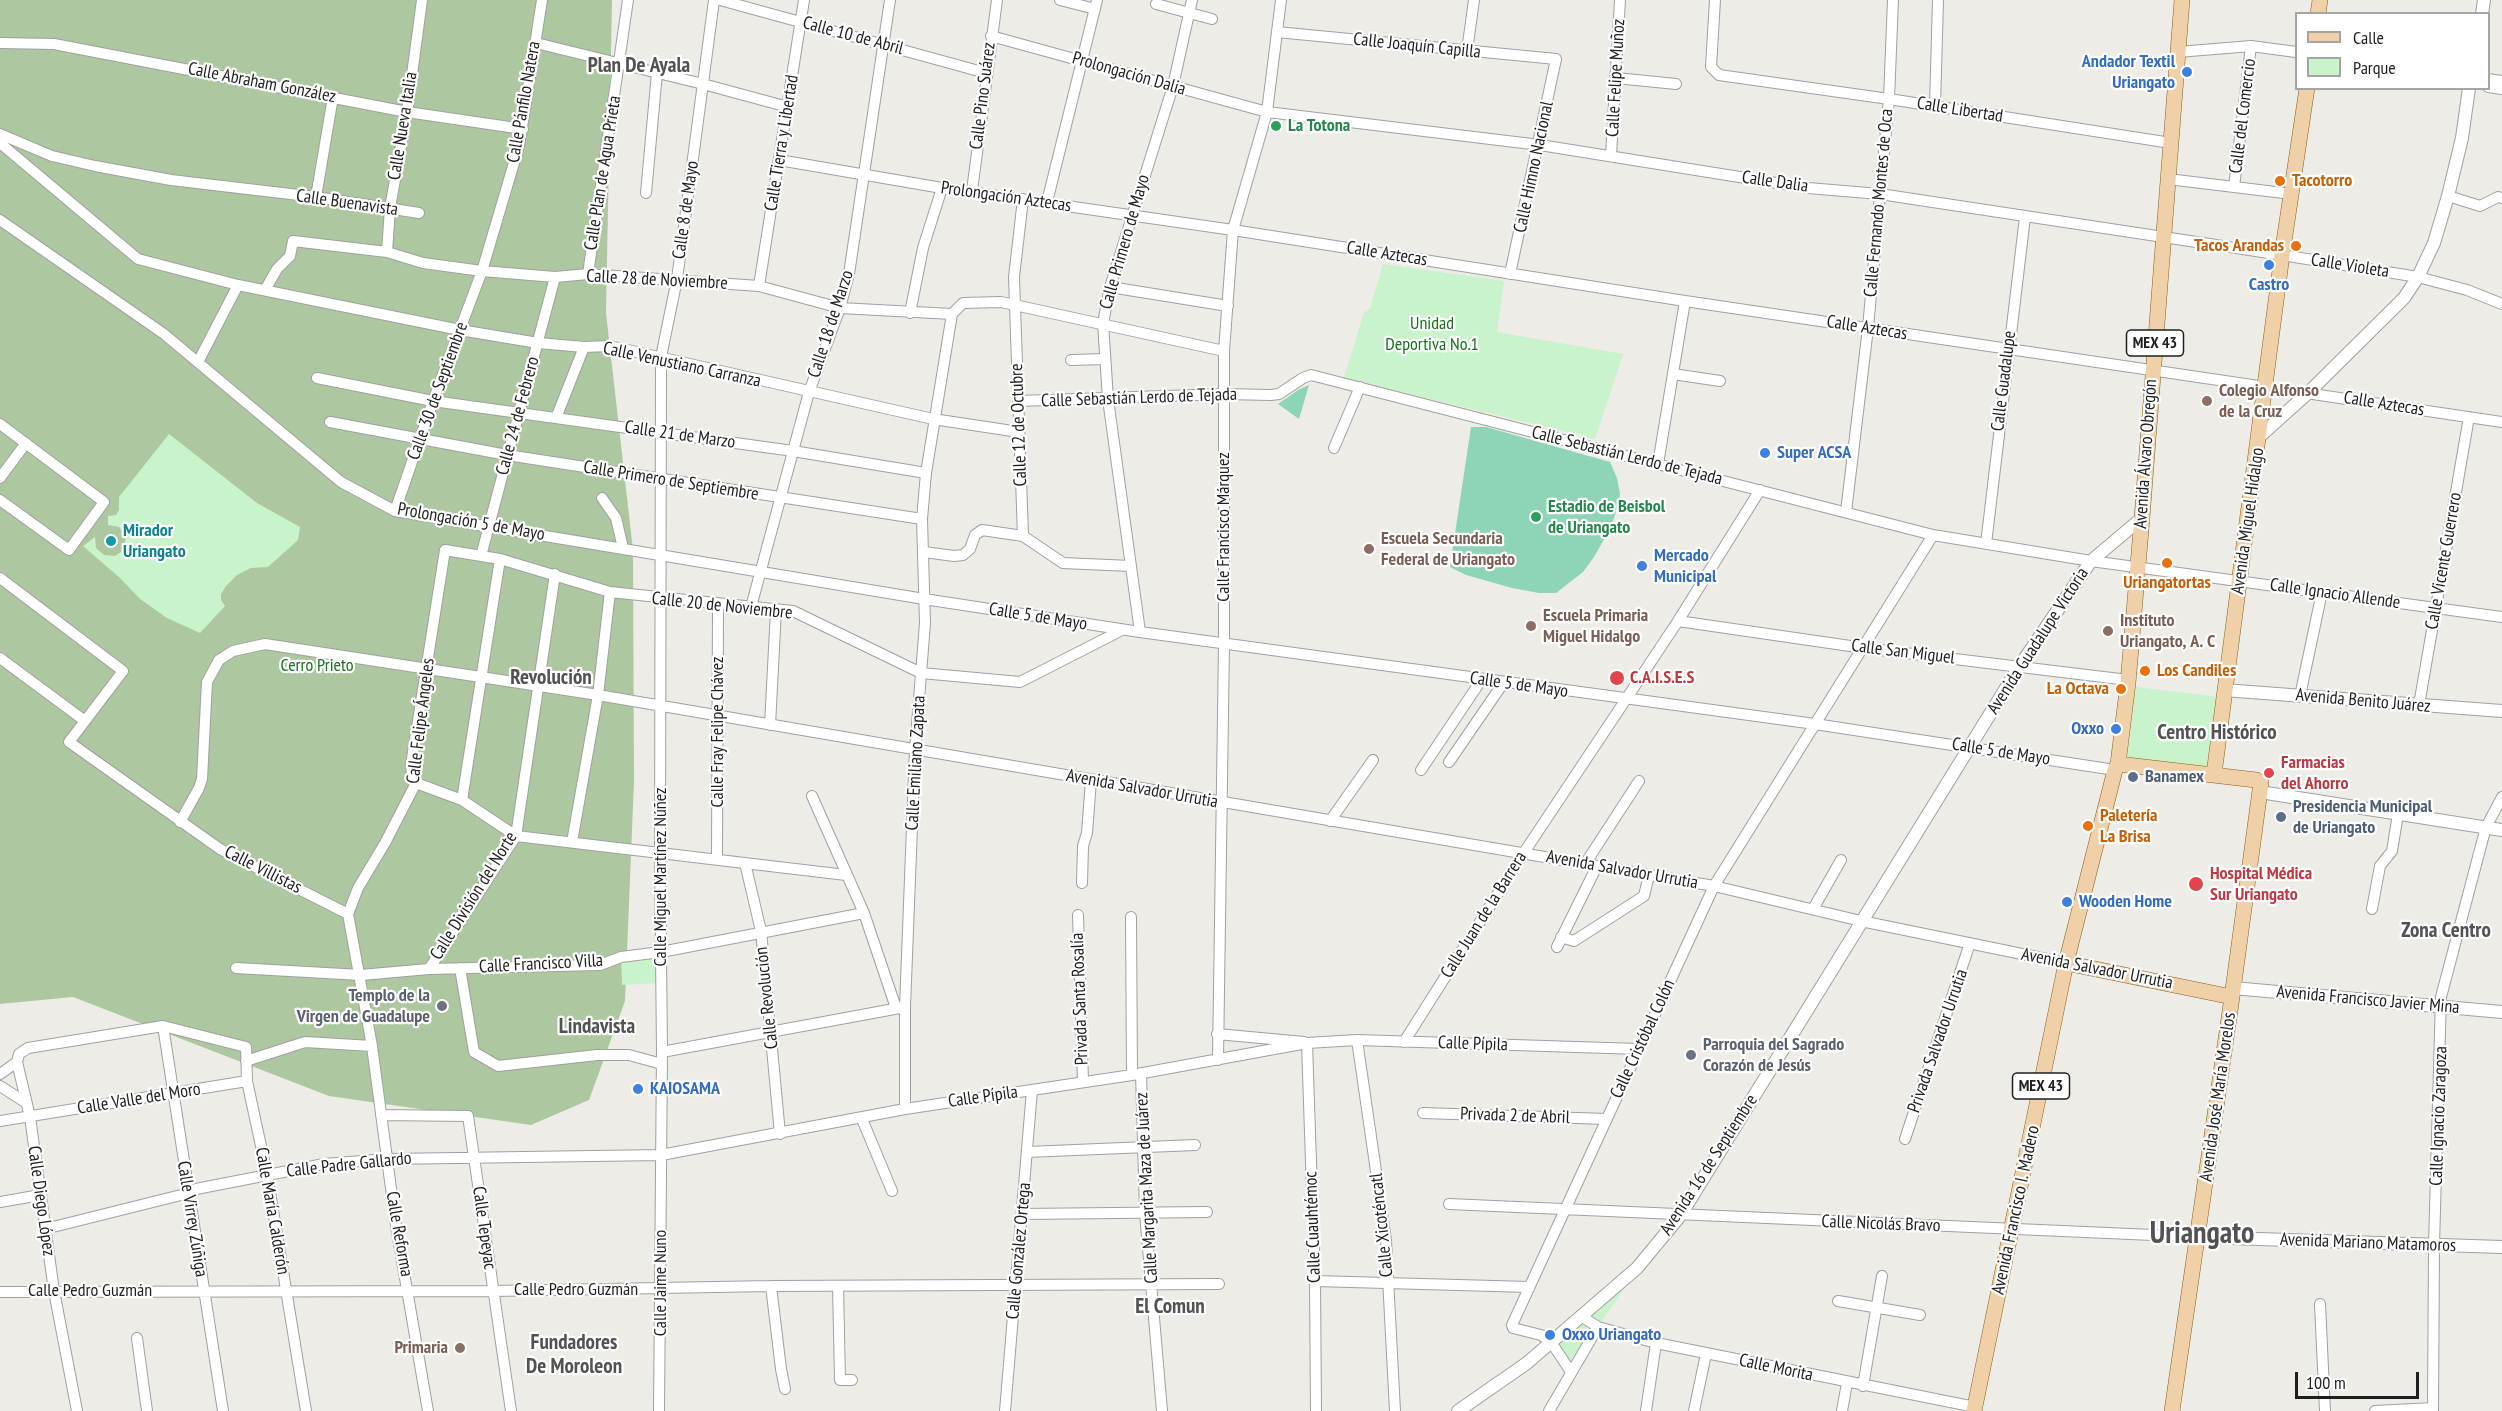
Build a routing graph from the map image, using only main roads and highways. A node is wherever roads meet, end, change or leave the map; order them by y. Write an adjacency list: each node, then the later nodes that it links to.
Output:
1 (2182, 1): 3 (main road, Avenida Álvaro Obregón / MEX 43)
2 (2307, 90): 4 (main road, Avenida Miguel Hidalgo)
3 (2116, 767): 4 (main road); 5 (main road, Avenida Francisco I. Madero / MEX 43)
4 (2214, 774): 6 (main road, Avenida José María Morelos)
5 (2066, 963): 6 (main road, Avenida Salvador Urrutia); 7 (main road, Avenida Francisco I. Madero / MEX 43)
6 (2233, 992): 8 (main road, Avenida José María Morelos)
7 (1974, 1409)
8 (2172, 1411)

